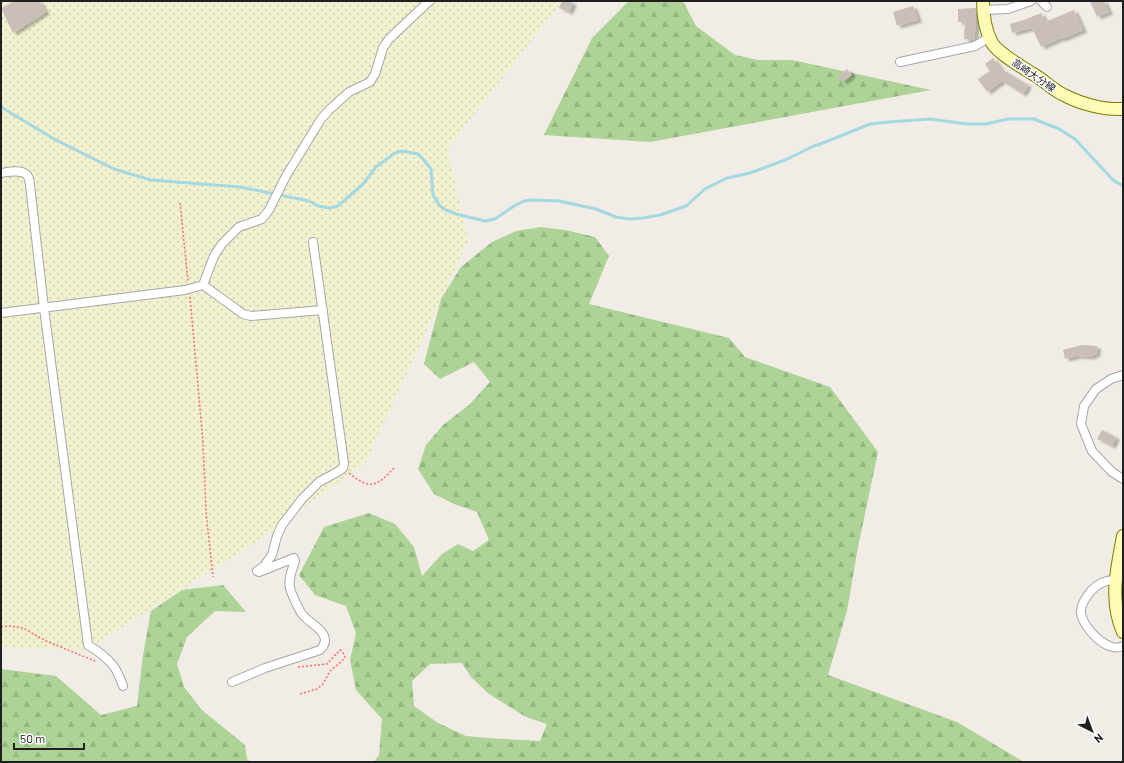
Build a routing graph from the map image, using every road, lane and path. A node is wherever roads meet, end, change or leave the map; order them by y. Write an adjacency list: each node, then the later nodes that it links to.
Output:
1 (430, 1): 10 (street)
2 (1031, 1): 3 (street)
3 (983, 6): 4 (main road, 高崎大分線)
4 (990, 37): 5 (street); 6 (main road, 高崎大分線)
5 (900, 62)
6 (1123, 109)
7 (1, 172): 12 (street)
8 (180, 203): 11 (path)
9 (314, 242): 13 (street)
10 (203, 285): 11 (street); 13 (street)
11 (189, 289): 12 (street); 20 (path)
12 (44, 308): 14 (street); 28 (street)
13 (323, 310): 16 (street)
14 (1, 313)
15 (1123, 375): 18 (street)
16 (344, 463): 17 (path); 27 (street)
17 (395, 467)
18 (1123, 479)
19 (1123, 536): 21 (main road)
20 (213, 577)
21 (1116, 580): 23 (main road); 24 (street)
22 (1, 627): 25 (path)
23 (1123, 632)
24 (1123, 646)
25 (97, 662)
26 (296, 667): 29 (path)
27 (232, 682)
28 (124, 686)
29 (300, 694)

